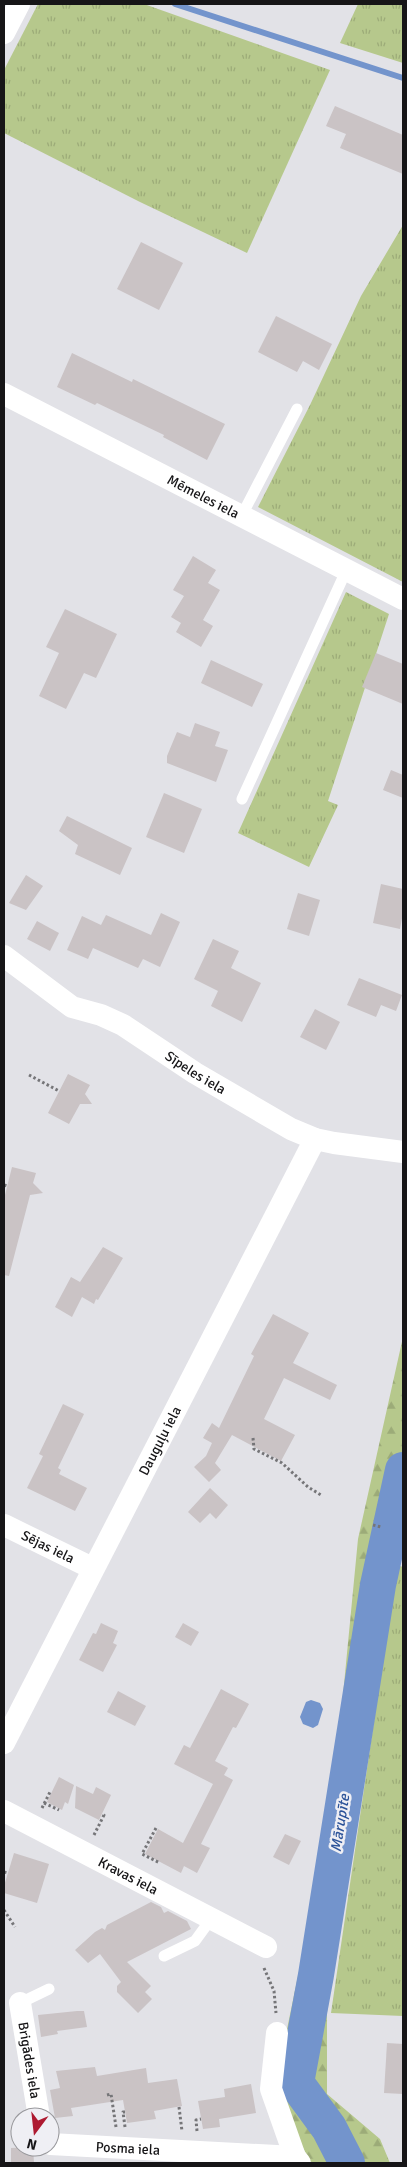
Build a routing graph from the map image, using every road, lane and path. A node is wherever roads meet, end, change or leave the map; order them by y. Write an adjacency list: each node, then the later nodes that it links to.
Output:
1 (19, 4): 2 (street)
2 (4, 33)
3 (4, 394): 5 (street, Mēmeles iela)
4 (297, 409): 5 (lane)
5 (241, 517): 6 (street, Mēmeles iela)
6 (346, 571): 7 (street, Mēmeles iela); 8 (lane)
7 (403, 599)
8 (242, 799)
9 (4, 956): 12 (street, Sīpeles iela)
10 (29, 1074): 11 (path)
11 (59, 1091)
12 (315, 1140): 13 (street, Sīpeles iela); 19 (street, Dauguļu iela)
13 (403, 1152)
14 (253, 1438): 15 (path)
15 (321, 1494)
16 (4, 1525): 19 (street, Sējas iela)
17 (373, 1525): 18 (path)
18 (381, 1527)
19 (92, 1568): 20 (street, Dauguļu iela)
20 (4, 1743)
21 (44, 1802): 22 (path)
22 (60, 1810)
23 (4, 1811): 27 (street, Kravas iela)
24 (156, 1828): 25 (path)
25 (160, 1863)
26 (4, 1910): 28 (path)
27 (211, 1919): 29 (street, Kravas iela); 30 (lane)
28 (15, 1927)
29 (259, 1944): 33 (path)
30 (164, 1956)
31 (48, 1989): 32 (lane)
32 (20, 2003): 35 (street, Brigādes iela)
33 (277, 2033): 38 (street)
34 (107, 2095): 37 (path)
35 (37, 2107)
36 (60, 2144): 37 (street, Posma iela)
37 (118, 2147): 38 (street, Posma iela)
38 (297, 2160)

